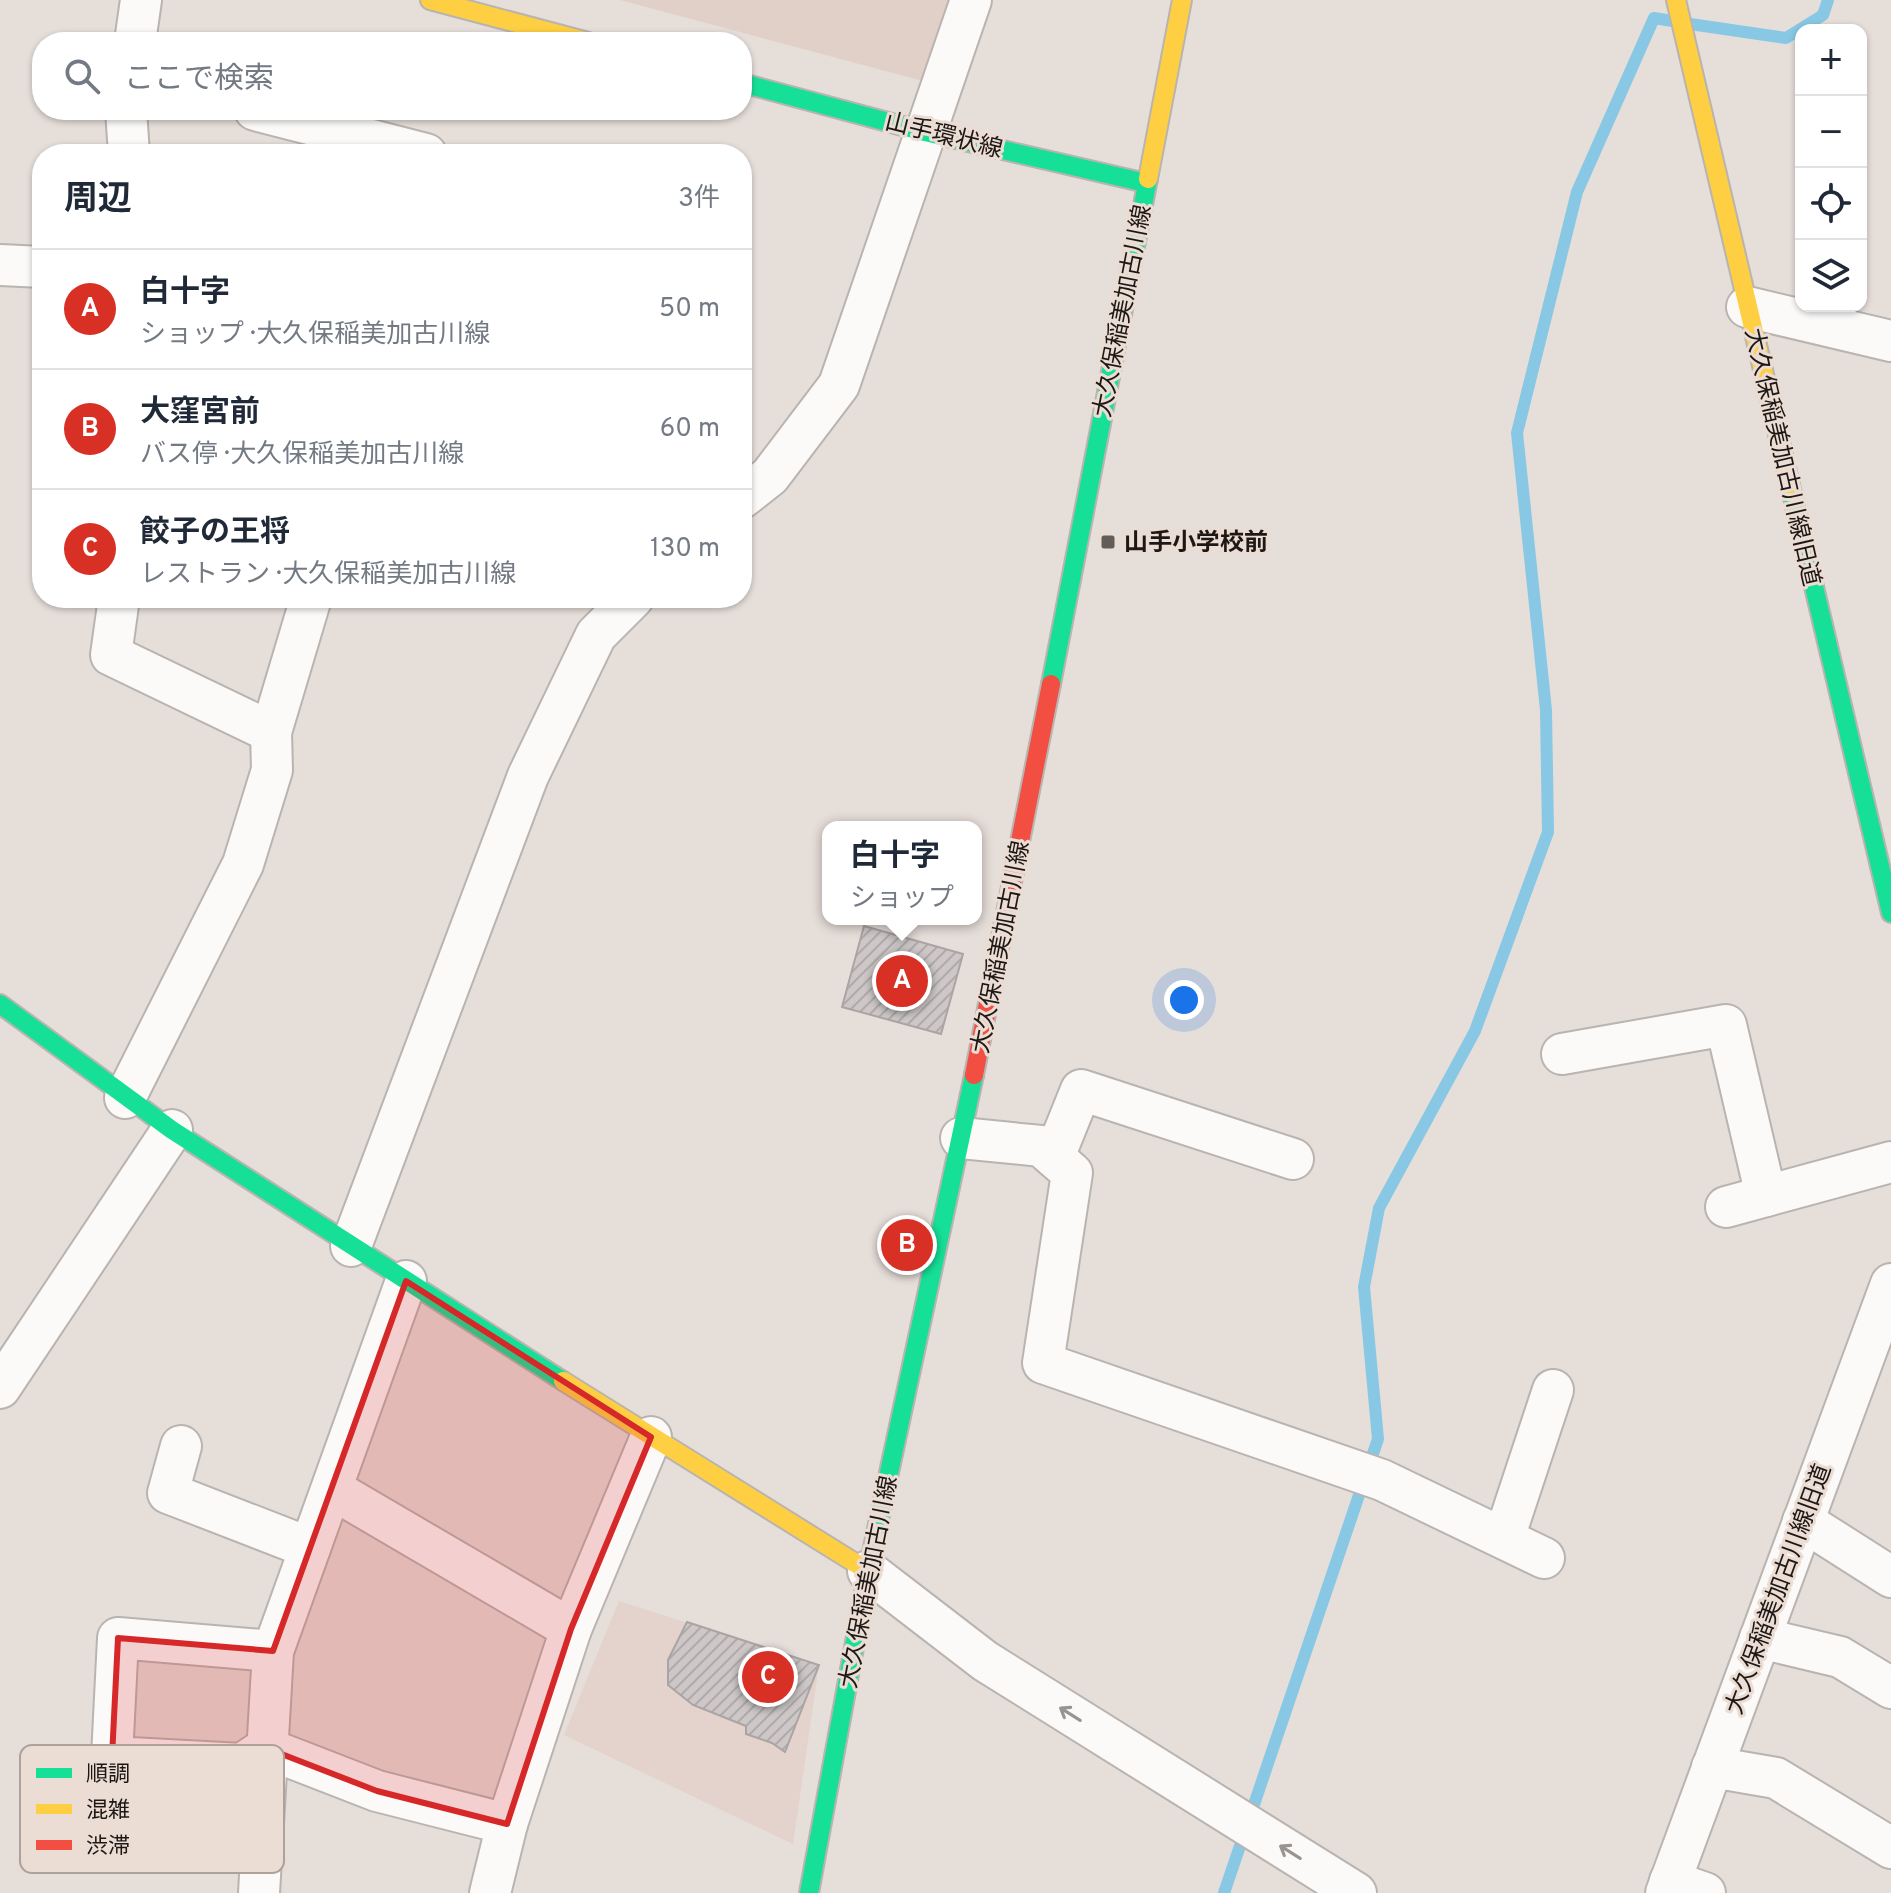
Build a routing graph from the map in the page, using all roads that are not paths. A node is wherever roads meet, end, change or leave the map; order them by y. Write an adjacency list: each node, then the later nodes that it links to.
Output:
1 (141, 0): 6 (street)
2 (430, 0): 7 (street)
3 (971, 0): 11 (street)
4 (1182, 0): 14 (street, 大久保稲美加古川線)
5 (1676, 0): 17 (street, 大久保稲美加古川線旧道)
6 (136, 32)
7 (550, 32)
8 (752, 86): 11 (street, 山手環状線)
9 (124, 120): 12 (street)
10 (294, 120): 13 (street)
11 (925, 132): 14 (street, 山手環状線); 19 (street)
12 (128, 144)
13 (387, 144)
14 (1146, 183): 30 (street, 大久保稲美加古川線)
15 (0, 265): 16 (street)
16 (32, 267)
17 (1747, 307): 18 (street); 24 (street, 大久保稲美加古川線旧道)
18 (1891, 341)
19 (752, 490)
20 (118, 608): 23 (street)
21 (308, 608): 23 (street)
22 (623, 608): 36 (street)
23 (271, 732): 28 (street)
24 (1887, 865): 25 (street, 大久保稲美加古川線旧道)
25 (1891, 913)
26 (0, 1004): 28 (street)
27 (1562, 1054): 34 (street)
28 (125, 1098): 29 (street)
29 (172, 1130): 36 (street); 40 (street)
30 (961, 1138): 31 (street); 49 (street, 大久保稲美加古川線)
31 (1054, 1157): 32 (street); 46 (street)
32 (1293, 1159)
33 (1891, 1162): 34 (street)
34 (1766, 1196): 35 (street)
35 (1726, 1207)
36 (351, 1246): 37 (street)
37 (406, 1281): 42 (street); 44 (street)
38 (1891, 1284): 39 (street, 大久保稲美加古川線旧道)
39 (1877, 1368): 45 (street, 大久保稲美加古川線旧道)
40 (0, 1388)
41 (1553, 1390): 46 (street)
42 (651, 1437): 49 (street); 51 (street)
43 (181, 1446): 47 (street)
44 (332, 1489): 47 (street); 51 (street)
45 (1803, 1521): 50 (street); 52 (street, 大久保稲美加古川線旧道)
46 (1504, 1538): 48 (street)
47 (310, 1548): 53 (street)
48 (1544, 1558)
49 (868, 1571): 65 (street, 大久保稲美加古川線); 66 (street, one-way to 49)
50 (1891, 1577)
51 (571, 1629): 59 (street)
52 (1760, 1638): 54 (street); 58 (street, 大久保稲美加古川線旧道)
53 (273, 1651): 55 (street); 56 (street)
54 (1891, 1688)
55 (113, 1745)
56 (266, 1745)
57 (284, 1755): 59 (street)
58 (1712, 1767): 60 (street); 62 (street, 大久保稲美加古川線旧道)
59 (507, 1824): 64 (street)
60 (1891, 1848)
61 (260, 1873): 63 (street)
62 (1680, 1889)
63 (259, 1893)
64 (490, 1893)
65 (809, 1893)
66 (1356, 1893)

